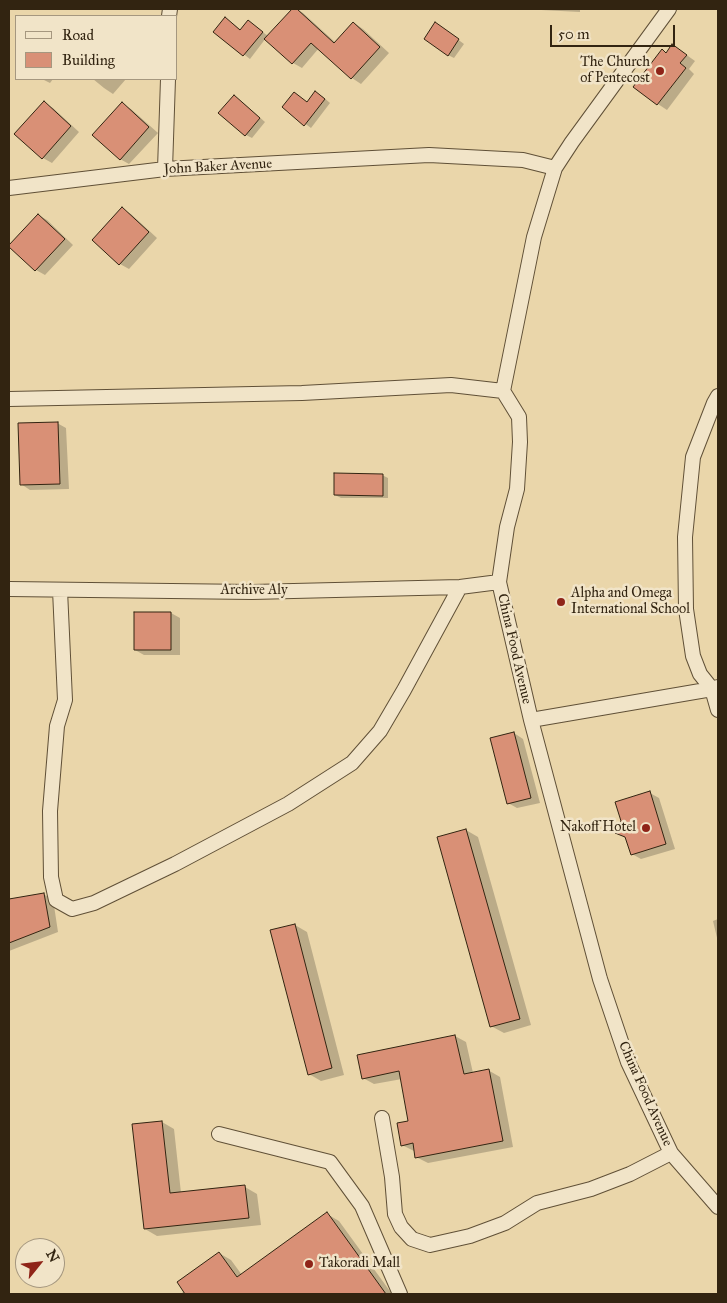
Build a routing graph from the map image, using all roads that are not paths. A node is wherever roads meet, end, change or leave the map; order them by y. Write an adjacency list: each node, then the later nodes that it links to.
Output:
1 (669, 9): 3 (street)
2 (168, 80): 4 (street)
3 (555, 168): 4 (street, John Baker Avenue); 6 (street)
4 (165, 170): 5 (street, John Baker Avenue)
5 (9, 188)
6 (503, 391): 8 (street); 9 (street, China Food Avenue)
7 (718, 396): 13 (street)
8 (9, 399)
9 (499, 582): 10 (street, Archive Aly); 15 (street, China Food Avenue)
10 (460, 587): 12 (street, Archive Aly); 12 (street)
11 (9, 589): 12 (street, Archive Aly)
12 (60, 590)
13 (715, 688): 14 (street); 15 (street)
14 (718, 710)
15 (531, 720): 18 (street, China Food Avenue)
16 (382, 1118): 18 (street)
17 (219, 1134): 20 (street)
18 (671, 1153): 19 (street, China Food Avenue)
19 (718, 1207)
20 (400, 1294)

